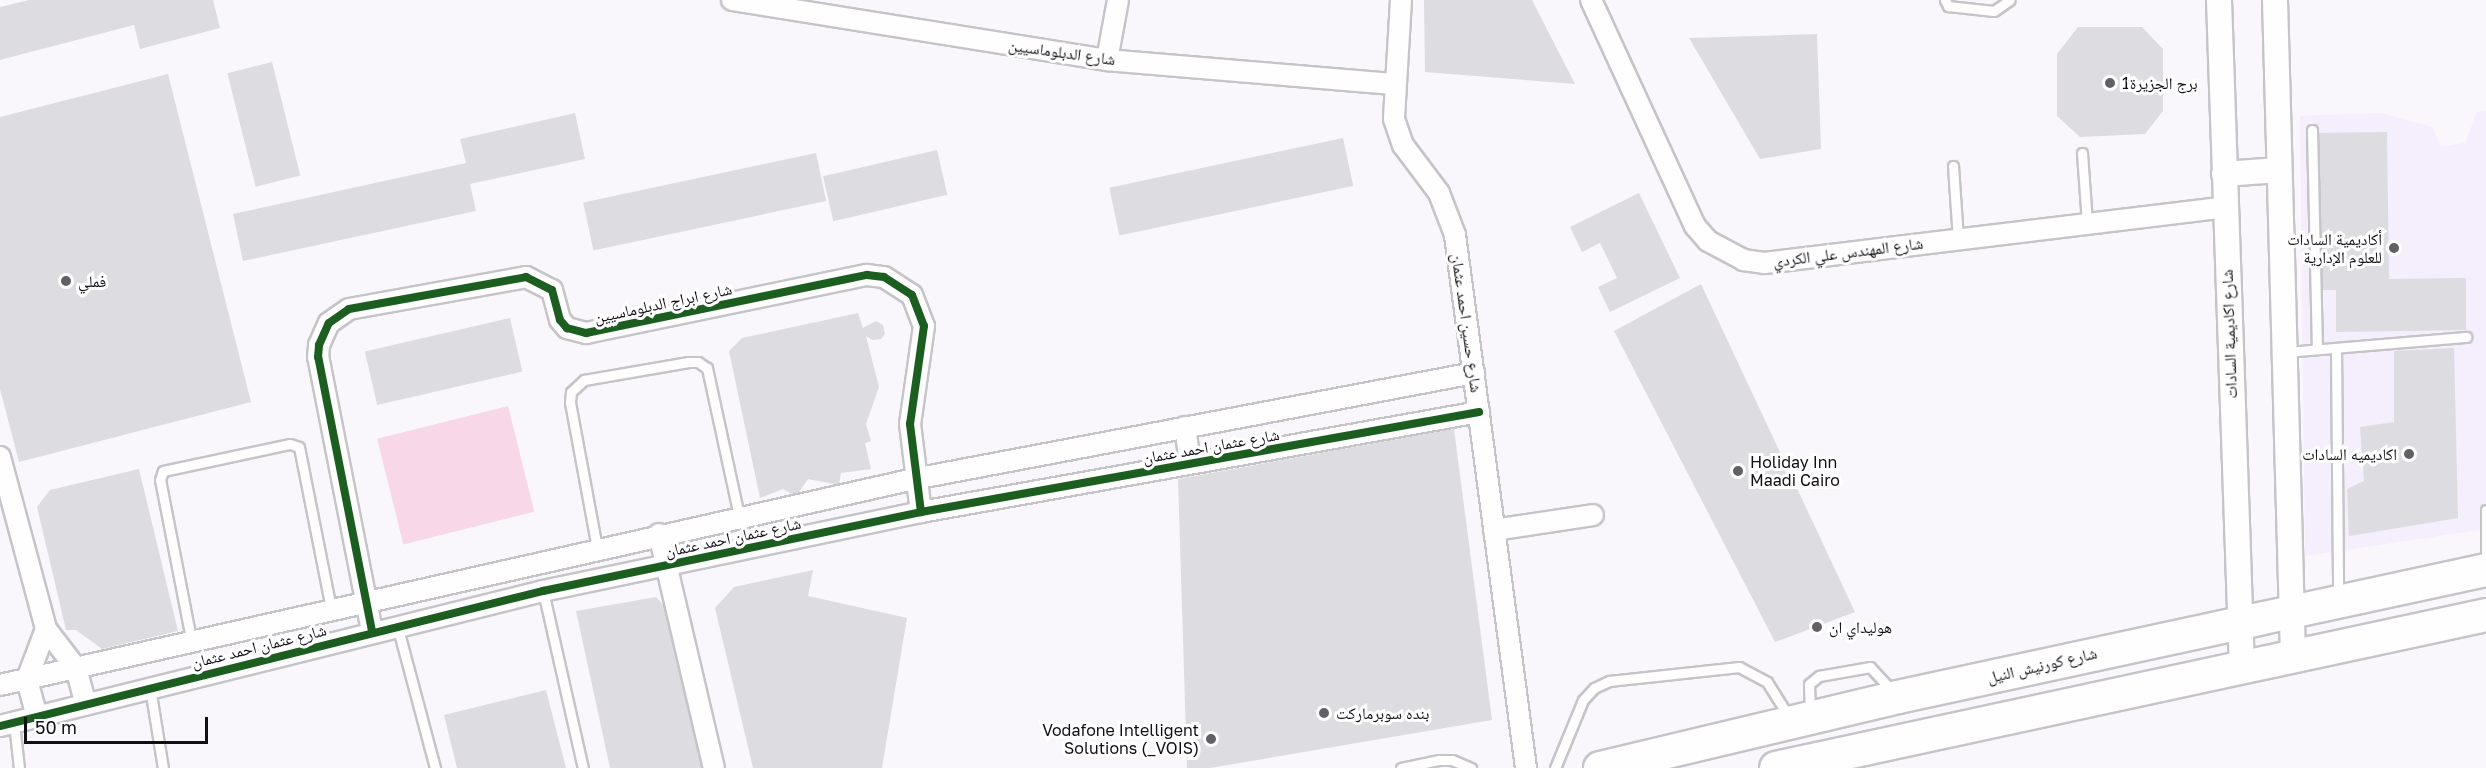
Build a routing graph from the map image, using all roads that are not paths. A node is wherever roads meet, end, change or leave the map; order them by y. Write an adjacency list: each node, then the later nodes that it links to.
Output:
1 (732, 0): 9 (street, شارع الدبلوماسيين)
2 (1118, 0): 9 (street)
3 (1401, 0): 10 (street, شارع حسين احمد عثمان)
4 (1591, 0): 18 (street, شارع المهندس علي الكردي)
5 (1945, 0): 6 (lane)
6 (2010, 0)
7 (2219, 0): 15 (street, شارع اكاديمية السادات)
8 (2275, 0): 14 (street)
9 (1107, 60): 10 (street, شارع الدبلوماسيين)
10 (1395, 84): 23 (street, شارع حسين احمد عثمان)
11 (2312, 130): 21 (lane)
12 (2082, 153): 17 (lane)
13 (1953, 166): 18 (lane)
14 (2279, 170): 15 (street); 22 (street)
15 (2224, 174): 16 (street, شارع اكاديمية السادات)
16 (2225, 207): 17 (street, شارع المهندس علي الكردي); 44 (street, شارع اكاديمية السادات)
17 (2087, 224): 18 (street, شارع المهندس علي الكردي)
18 (1958, 239)
19 (2466, 337): 20 (lane)
20 (2336, 348): 21 (lane); 39 (lane)
21 (2317, 349): 22 (lane)
22 (2283, 352): 42 (street)
23 (1474, 374): 24 (street, شارع حسين احمد عثمان); 25 (street, شارع عثمان احمد عثمان)
24 (1479, 412): 27 (street, شارع عثمان احمد عثمان); 33 (street, شارع حسين احمد عثمان)
25 (1185, 427): 27 (street); 28 (street, شارع عثمان احمد عثمان)
26 (0, 457): 46 (street)
27 (1190, 463): 30 (street, شارع عثمان احمد عثمان)
28 (914, 479): 30 (street, شارع ابراج الدبلوماسيين); 32 (street, شارع عثمان احمد عثمان); 40 (street, شارع ابراج الدبلوماسيين)
29 (2486, 510): 37 (lane)
30 (921, 512): 36 (street, شارع عثمان احمد عثمان)
31 (1593, 515): 33 (street)
32 (739, 516): 34 (street, شارع عثمان احمد عثمان); 35 (lane)
33 (1494, 530): 66 (street, شارع حسين احمد عثمان)
34 (659, 534): 35 (street, شارع عثمان احمد عثمان); 36 (street)
35 (597, 548): 40 (street, شارع عثمان احمد عثمان)
36 (666, 565): 38 (street, شارع عثمان احمد عثمان); 63 (street)
37 (2486, 570): 39 (highway, شارع كورنيش النيل)
38 (543, 591): 45 (street, شارع عثمان احمد عثمان); 62 (lane)
39 (2338, 601): 42 (highway, شارع كورنيش النيل)
40 (366, 602): 41 (street, شارع عثمان احمد عثمان); 47 (street, شارع ابراج الدبلوماسيين)
41 (331, 609): 48 (street, شارع عثمان احمد عثمان); 48 (lane)
42 (2290, 611): 44 (highway, شارع كورنيش النيل); 49 (street)
43 (2486, 615): 49 (highway)
44 (2238, 622): 51 (street, شارع اكاديمية السادات); 57 (highway, شارع كورنيش النيل)
45 (397, 625): 47 (street, شارع عثمان احمد عثمان); 61 (lane)
46 (46, 629): 50 (street); 52 (street)
47 (372, 631): 54 (street, شارع عثمان احمد عثمان)
48 (191, 639): 50 (street, شارع عثمان احمد عثمان)
49 (2293, 657): 51 (highway)
50 (76, 668): 52 (street, شارع عثمان احمد عثمان); 55 (street)
51 (2242, 668): 69 (highway)
52 (27, 679): 53 (street, شارع عثمان احمد عثمان); 56 (street)
53 (0, 685)
54 (150, 688): 55 (street, شارع عثمان احمد عثمان); 60 (lane)
55 (86, 705): 56 (street, شارع عثمان احمد عثمان)
56 (37, 717): 58 (street, شارع عثمان احمد عثمان)
57 (1802, 721): 67 (lane); 68 (highway, شارع كورنيش النيل)
58 (7, 724): 59 (lane)
59 (19, 768)
60 (163, 768)
61 (435, 768)
62 (583, 768)
63 (714, 768)
64 (1401, 768): 65 (lane)
65 (1471, 768)
66 (1526, 768)
67 (1556, 768)
68 (1600, 768)
69 (1776, 768)

